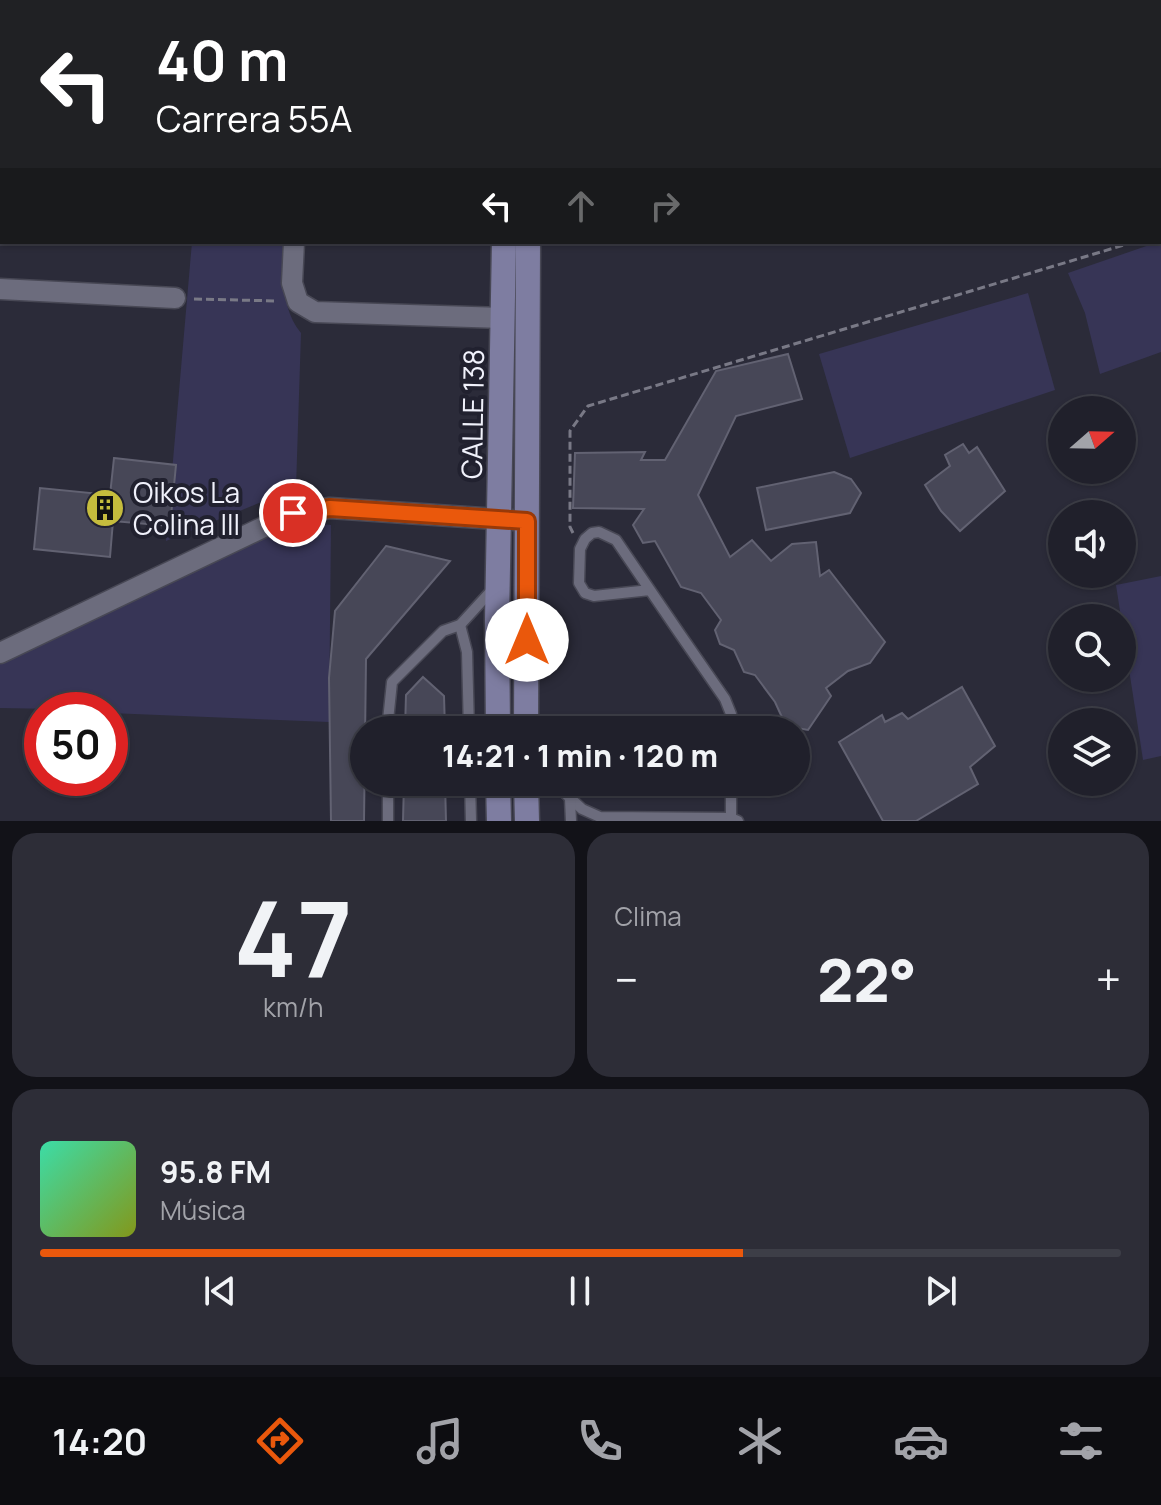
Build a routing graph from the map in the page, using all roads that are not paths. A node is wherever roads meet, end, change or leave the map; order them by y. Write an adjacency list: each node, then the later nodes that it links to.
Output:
1 (294, 244): 6 (street)
2 (504, 244): 6 (main road, CALLE 138)
3 (528, 244): 8 (main road, CALLE 138)
4 (0, 289): 5 (street)
5 (175, 298)
6 (503, 318): 7 (main road, CALLE 138)
7 (501, 518): 8 (street); 9 (main road, CALLE 138); 12 (street)
8 (527, 521): 16 (main road, CALLE 138)
9 (498, 584): 11 (lane); 15 (main road, CALLE 138)
10 (650, 590): 10 (lane); 17 (lane)
11 (460, 625): 13 (lane); 14 (lane)
12 (0, 653)
13 (388, 716)
14 (469, 716)
15 (498, 716)
16 (526, 716)
17 (731, 716)
18 (388, 796): 26 (lane)
19 (470, 796): 27 (lane)
20 (498, 796): 28 (main road)
21 (526, 796): 29 (main road)
22 (567, 796): 24 (lane)
23 (732, 796): 25 (lane)
24 (570, 799): 25 (lane); 30 (lane)
25 (734, 819)
26 (388, 821)
27 (471, 821)
28 (499, 821)
29 (527, 821)
30 (571, 821)

